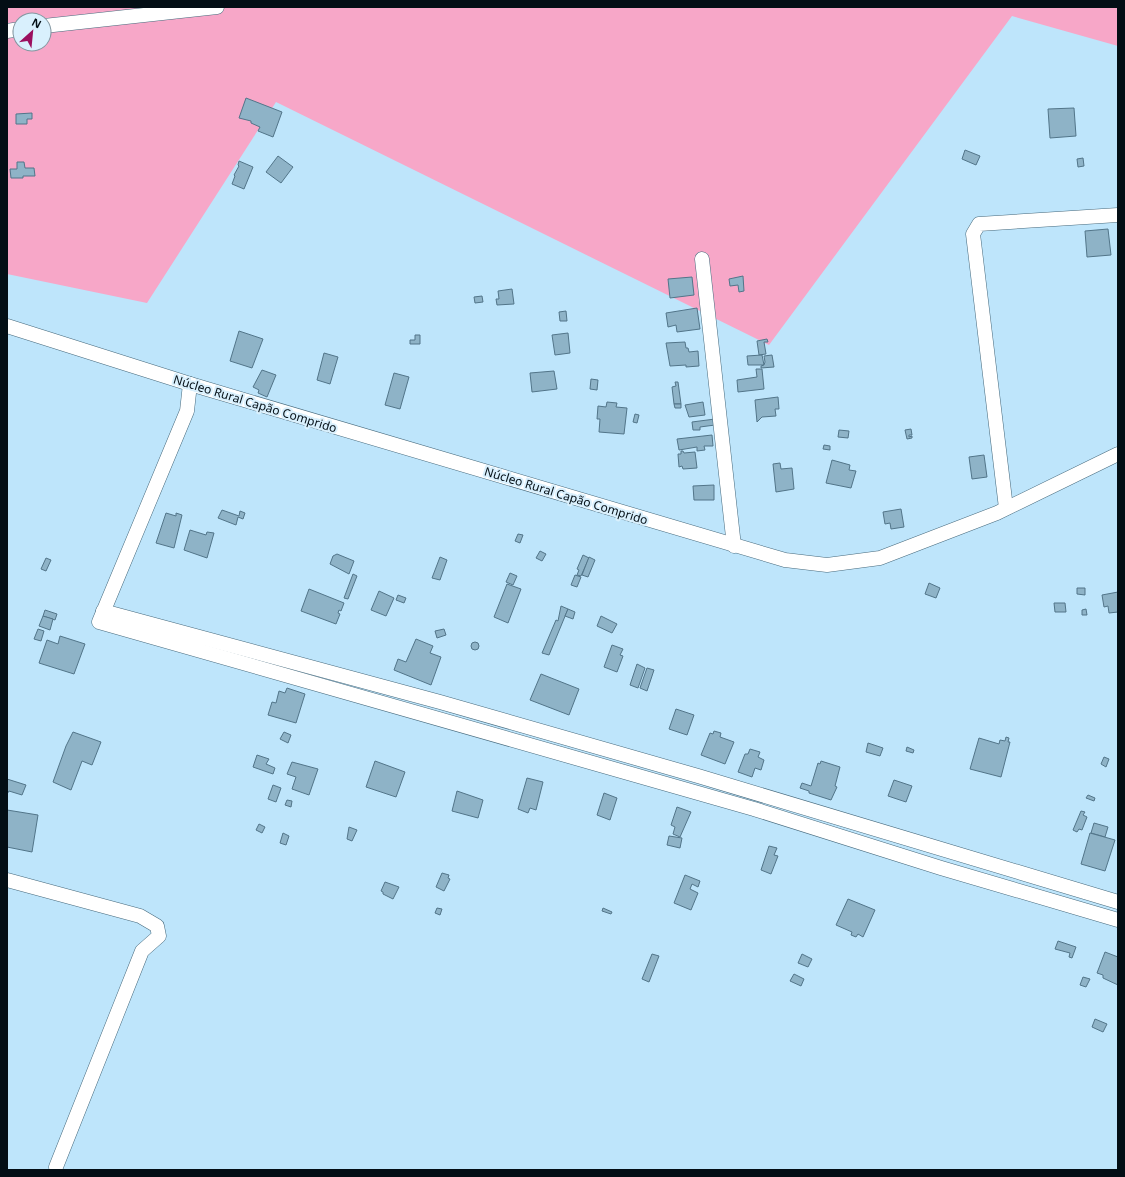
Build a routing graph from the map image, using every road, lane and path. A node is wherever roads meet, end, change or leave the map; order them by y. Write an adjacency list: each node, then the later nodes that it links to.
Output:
1 (217, 7): 2 (street)
2 (52, 25)
3 (1118, 215): 8 (street)
4 (702, 259): 9 (street)
5 (7, 326): 6 (street, Núcleo Rural Capão Comprido)
6 (190, 384): 9 (street, Núcleo Rural Capão Comprido); 10 (street)
7 (1118, 454): 8 (street, Núcleo Rural Capão Comprido)
8 (1006, 508): 9 (street, Núcleo Rural Capão Comprido)
9 (734, 546)
10 (101, 616): 11 (street); 12 (street)
11 (509, 722): 12 (street); 13 (street)
12 (505, 739): 14 (street)
13 (974, 859): 14 (street); 16 (street)
14 (969, 876): 17 (street)
15 (7, 880): 18 (street)
16 (1118, 902)
17 (1118, 920)
18 (56, 1167)

